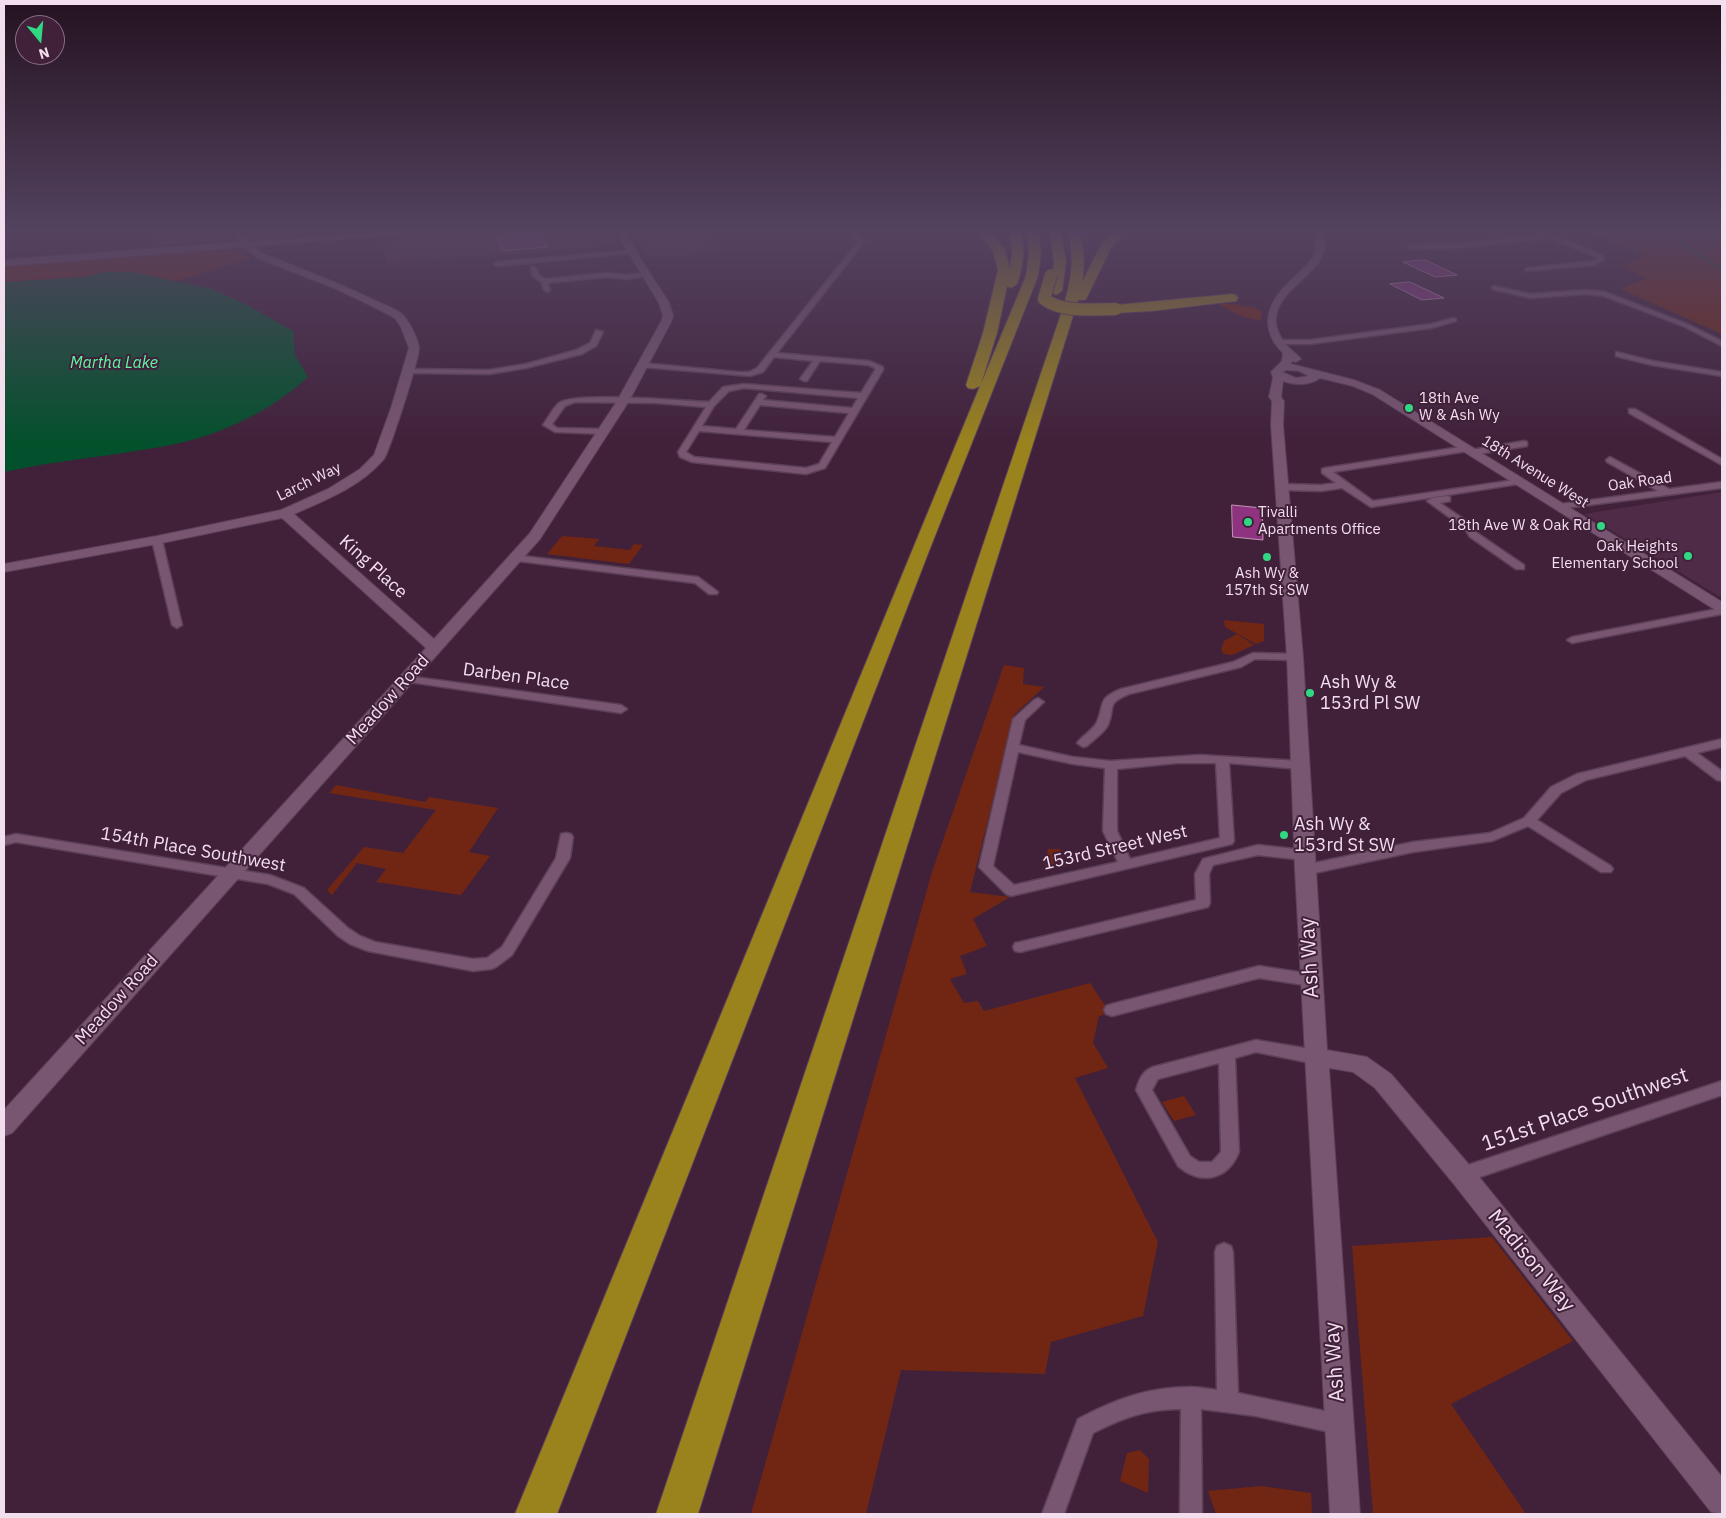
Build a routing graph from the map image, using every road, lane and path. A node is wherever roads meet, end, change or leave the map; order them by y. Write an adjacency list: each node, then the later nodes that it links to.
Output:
1 (371, 303): 25 (street, Larch Way)
2 (664, 303): 24 (street, Meadow Road)
3 (813, 303): 22 (street)
4 (997, 303): 17 (highway)
5 (1004, 303): 17 (highway)
6 (1021, 303): 54 (highway)
7 (1050, 303): 14 (highway, bridge)
8 (1057, 303): 14 (highway, bridge)
9 (1072, 303): 14 (highway)
10 (1077, 303): 14 (highway)
11 (1189, 303): 14 (highway, bridge)
12 (1276, 303): 18 (street)
13 (1628, 303): 19 (street)
14 (1068, 316): 96 (highway)
15 (1454, 320): 18 (street)
16 (599, 332): 25 (street)
17 (990, 334): 54 (highway)
18 (1278, 342): 20 (street)
19 (1722, 344)
20 (1288, 352): 26 (street, Ash Way); 28 (street)
21 (1619, 354): 27 (street)
22 (771, 355): 23 (street); 24 (street)
23 (818, 359): 29 (street); 31 (street)
24 (642, 364): 32 (street, Meadow Road)
25 (408, 371): 52 (street, Larch Way)
26 (1279, 371): 28 (street); 28 (street); 33 (street, Ash Way)
27 (1722, 374)
28 (1307, 376): 33 (street); 43 (street, 18th Avenue West)
29 (804, 379)
30 (764, 394): 34 (street)
31 (863, 396): 35 (street); 36 (street)
32 (623, 401): 35 (street); 40 (street, Meadow Road); 40 (street)
33 (1278, 401): 49 (street, Ash Way)
34 (758, 402): 36 (street); 39 (street)
35 (711, 405): 38 (street)
36 (854, 411): 41 (street)
37 (1632, 411): 45 (street)
38 (697, 428): 39 (street); 41 (street)
39 (739, 431): 41 (street)
40 (603, 432): 55 (street, Meadow Road)
41 (837, 440)
42 (1524, 444): 43 (street)
43 (1470, 450): 46 (street, 18th Avenue West); 47 (street)
44 (1610, 460): 50 (street)
45 (1722, 462)
46 (1522, 483): 47 (street); 51 (street, 18th Avenue West); 56 (street)
47 (1344, 485): 49 (street)
48 (1722, 485): 50 (street, Oak Road)
49 (1283, 487): 63 (street, Ash Way)
50 (1667, 492): 51 (street, Oak Road)
51 (1561, 507): 59 (street, 18th Avenue West)
52 (285, 514): 53 (street, Larch Way); 62 (street, King Place)
53 (157, 540): 57 (street, Larch Way); 60 (street)
54 (920, 551): 95 (highway)
55 (514, 558): 58 (street); 62 (street, Meadow Road)
56 (1520, 567)
57 (4, 568)
58 (713, 592)
59 (1722, 610): 61 (street)
60 (177, 625)
61 (1572, 640)
62 (435, 648): 64 (street, Meadow Road)
63 (1294, 657): 67 (street); 73 (street, Ash Way)
64 (407, 679): 66 (street, Darben Place); 81 (street, Meadow Road)
65 (1038, 702): 69 (street)
66 (621, 709)
67 (1083, 743)
68 (1722, 743): 70 (street)
69 (1013, 747): 72 (street); 79 (street, 153rd Street West)
70 (1687, 751): 74 (street); 75 (street)
71 (1222, 759): 72 (street); 73 (street); 79 (street, 153rd Street West)
72 (1110, 765): 79 (street)
73 (1300, 765): 78 (street, Ash Way)
74 (1722, 777)
75 (1529, 821): 78 (street); 80 (street)
76 (566, 838): 81 (street, 154th Place Southwest)
77 (10, 840): 81 (street, 154th Place Southwest)
78 (1304, 862): 82 (street); 83 (street, Ash Way)
79 (1126, 865)
80 (1606, 869)
81 (230, 874): 88 (street, Meadow Road)
82 (1020, 947)
83 (1311, 980): 84 (street); 86 (street, Ash Way)
84 (1112, 1010)
85 (1227, 1054): 85 (street); 86 (street)
86 (1316, 1057): 89 (street, Madison Way); 93 (street, Ash Way)
87 (1722, 1088): 89 (street, 151st Place Southwest)
88 (4, 1126)
89 (1462, 1175): 94 (street, Madison Way)
90 (1224, 1252): 92 (street)
91 (1191, 1397): 92 (street); 97 (street); 98 (street)
92 (1228, 1401): 93 (street)
93 (1339, 1424): 99 (street, Ash Way)
94 (1722, 1501)
95 (536, 1514)
96 (677, 1514)
97 (1053, 1514)
98 (1191, 1514)
99 (1345, 1514)

